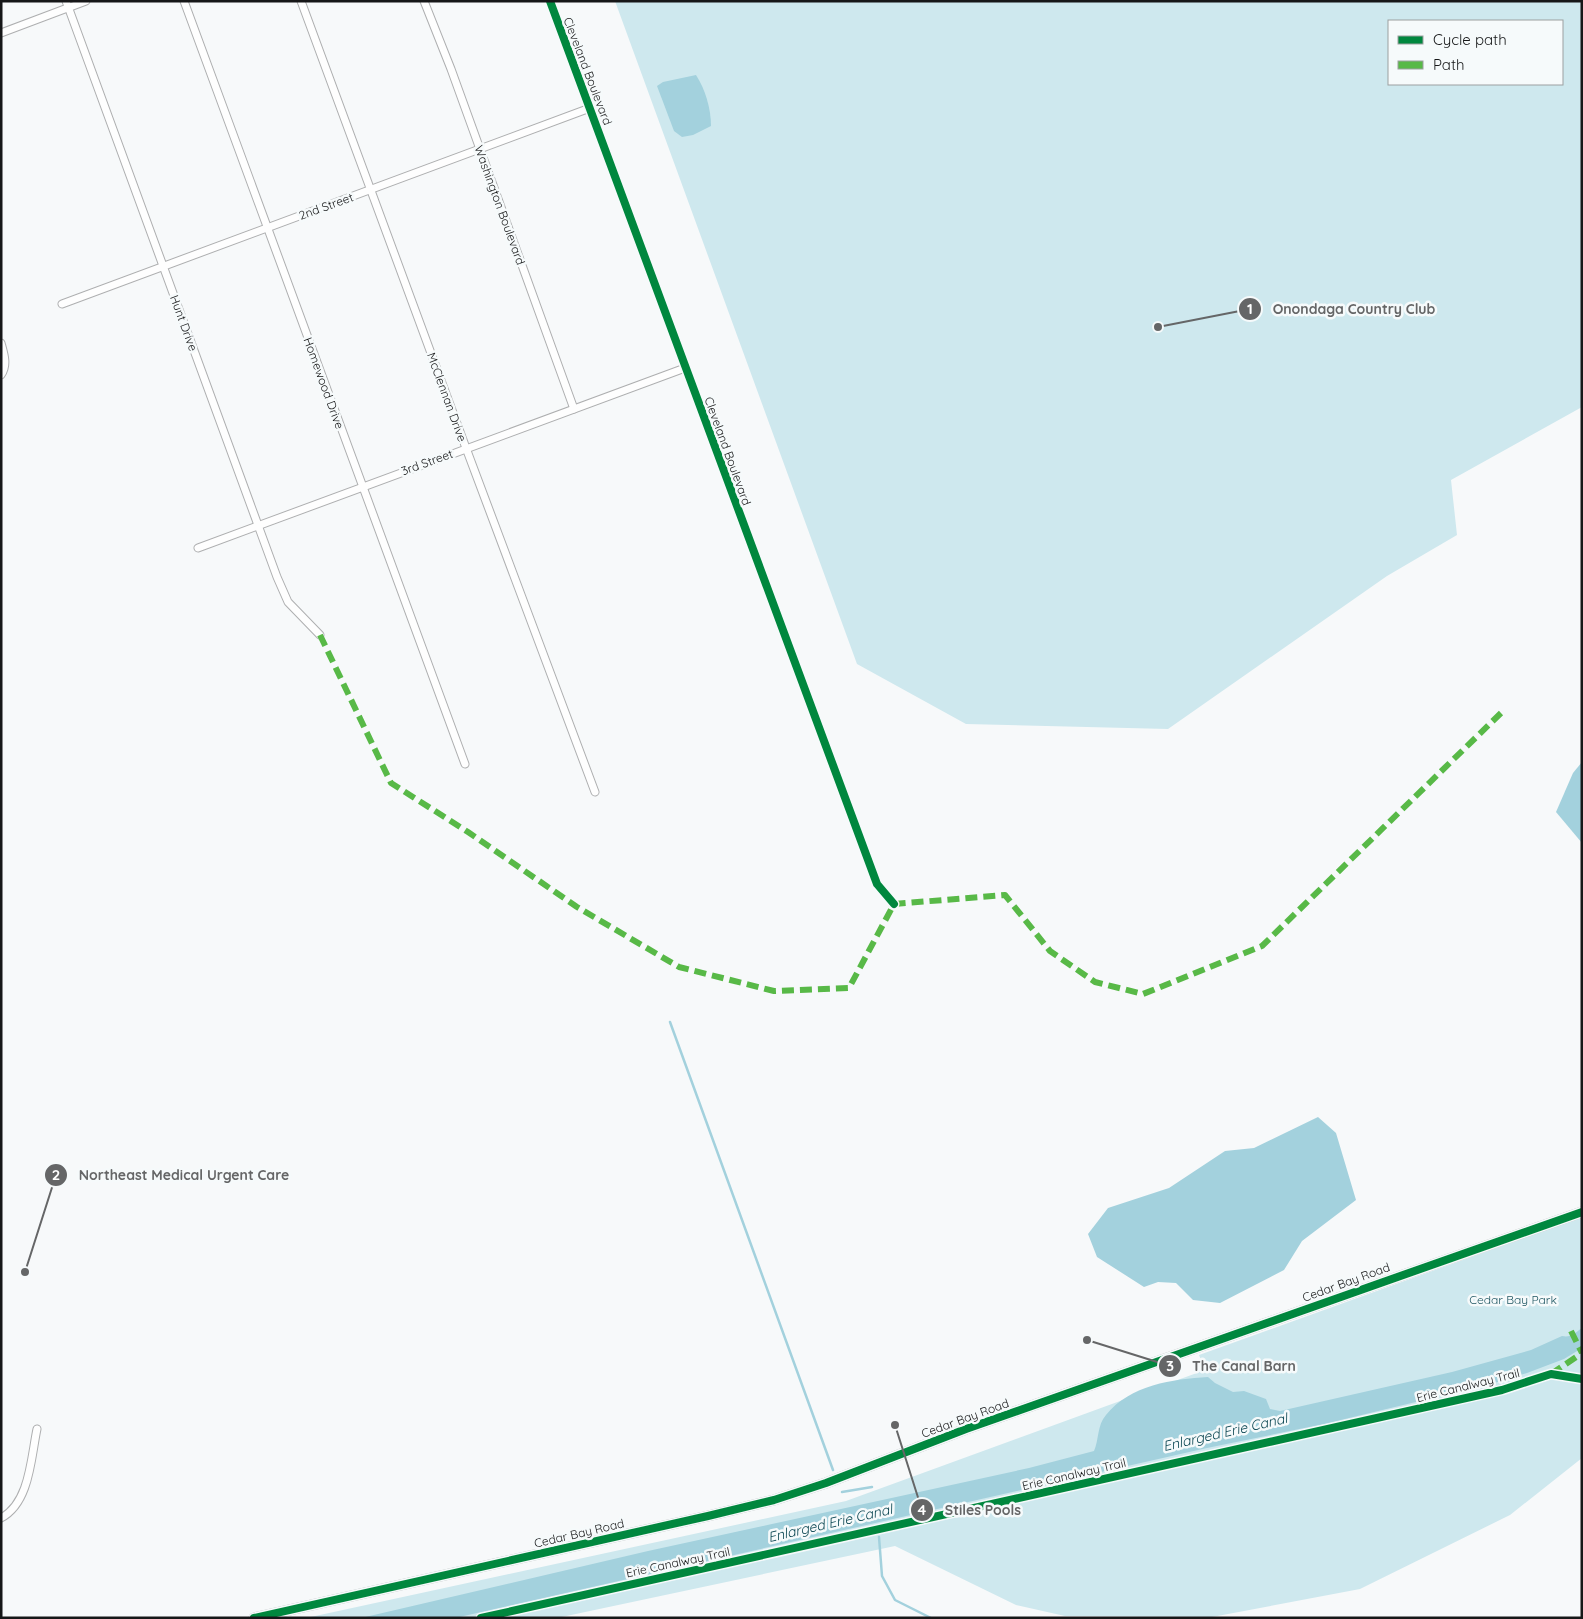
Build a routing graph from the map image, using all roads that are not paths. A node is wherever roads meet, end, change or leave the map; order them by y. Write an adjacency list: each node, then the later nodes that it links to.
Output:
1 (86, 1): 6 (street)
2 (184, 1): 11 (street, Homewood Drive)
3 (301, 1): 10 (street, McClennan Drive)
4 (424, 1): 9 (street, Washington Boulevard)
5 (550, 1): 8 (street, Cleveland Boulevard)
6 (67, 4): 7 (street); 12 (street, Hunt Drive)
7 (1, 33)
8 (590, 108): 9 (street, 2nd Street); 15 (street, Cleveland Boulevard)
9 (480, 148): 10 (street, 2nd Street); 17 (street, Washington Boulevard)
10 (370, 190): 11 (street, 2nd Street); 18 (street, McClennan Drive)
11 (267, 227): 12 (street, 2nd Street); 19 (street, Homewood Drive)
12 (163, 266): 13 (street, 2nd Street); 20 (street, Hunt Drive)
13 (62, 304)
14 (1, 343): 16 (street)
15 (685, 368): 17 (street, 3rd Street); 25 (street, Cleveland Boulevard)
16 (1, 375)
17 (574, 410): 18 (street, 3rd Street)
18 (466, 448): 19 (street, 3rd Street); 24 (street, McClennan Drive)
19 (362, 487): 20 (street, 3rd Street); 23 (street, Homewood Drive)
20 (257, 525): 21 (street, 3rd Street); 22 (street, Hunt Drive)
21 (198, 548)
22 (320, 635)
23 (465, 764)
24 (595, 792)
25 (894, 904)
26 (1582, 1212): 29 (street, Cedar Bay Road)
27 (37, 1429): 28 (street)
28 (1, 1518)
29 (254, 1618)

